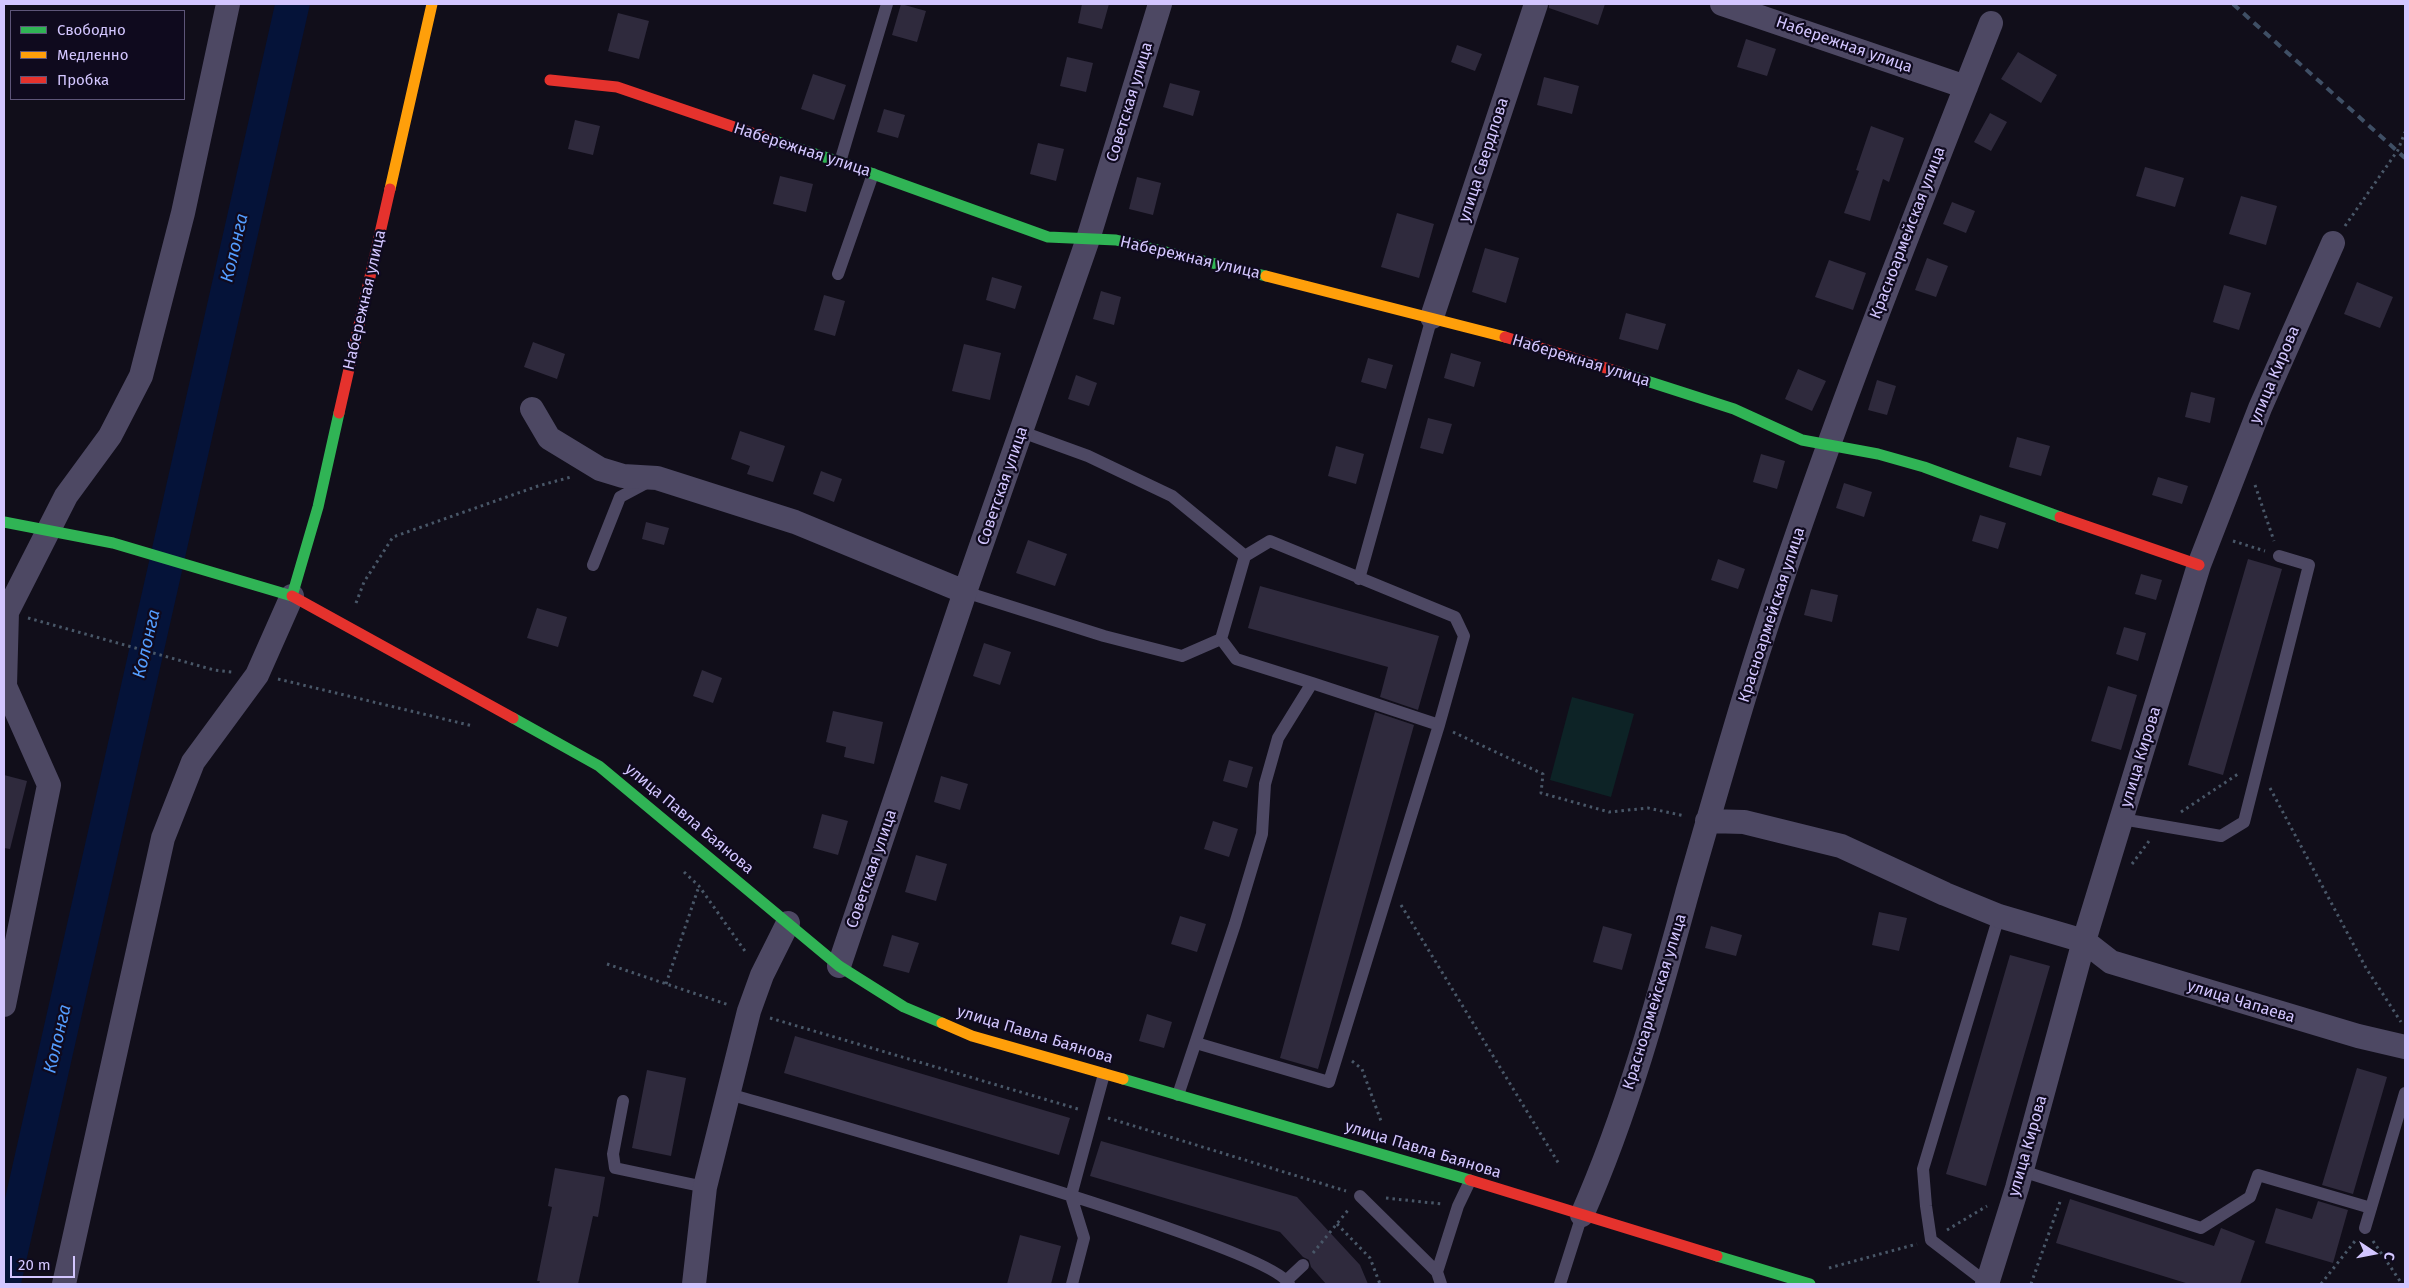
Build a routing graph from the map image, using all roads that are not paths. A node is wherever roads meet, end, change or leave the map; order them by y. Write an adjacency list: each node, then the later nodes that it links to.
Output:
1 (228, 4): 21 (street)
2 (432, 4): 28 (main road, Набережная улица)
3 (886, 4): 10 (lane)
4 (1160, 4): 12 (street, Советская улица)
5 (1536, 4): 15 (street, улица Свердлова)
6 (1722, 4): 9 (street, Набережная улица)
7 (1991, 23): 9 (street, Красноармейская улица)
8 (550, 80): 10 (main road, Набережная улица)
9 (1966, 87): 18 (street, Красноармейская улица)
10 (840, 162): 11 (main road, Набережная улица)
11 (873, 174): 12 (main road, Набережная улица); 14 (lane)
12 (1088, 239): 15 (main road, Набережная улица); 17 (street, Советская улица)
13 (2333, 243): 24 (street, улица Кирова)
14 (838, 274)
15 (1432, 317): 18 (main road, Набережная улица); 26 (lane)
16 (532, 409): 19 (street)
17 (1022, 432): 22 (lane); 27 (street, Советская улица)
18 (1829, 446): 24 (main road, Набережная улица); 34 (street, Красноармейская улица)
19 (657, 478): 25 (lane); 27 (street)
20 (4, 522): 21 (main road, улица Павла Баянова)
21 (50, 528): 28 (main road, улица Павла Баянова); 29 (street)
22 (1245, 556): 26 (lane); 30 (lane)
23 (2279, 556): 33 (lane)
24 (2199, 564): 33 (street, улица Кирова)
25 (593, 565)
26 (1359, 579): 32 (lane)
27 (965, 592): 30 (lane); 38 (street, Советская улица)
28 (292, 596): 36 (main road, улица Павла Баянова); 58 (street)
29 (5, 616): 39 (street)
30 (1221, 639): 31 (lane)
31 (1312, 683): 32 (lane); 40 (lane)
32 (1439, 725): 40 (lane)
33 (2122, 819): 37 (street, улица Кирова)
34 (1707, 821): 35 (street); 53 (street, Красноармейская улица)
35 (2000, 916): 37 (street); 63 (lane)
36 (788, 923): 38 (main road, улица Павла Баянова); 44 (street)
37 (2084, 941): 41 (street, улица Чапаева); 47 (street, улица Кирова)
38 (839, 966): 42 (main road, улица Павла Баянова)
39 (4, 1005)
40 (1196, 1043): 45 (lane)
41 (2405, 1047)
42 (1104, 1074): 45 (main road, улица Павла Баянова); 50 (lane)
43 (2405, 1093): 52 (lane)
44 (729, 1094): 49 (street); 50 (lane)
45 (1178, 1095): 48 (main road, улица Павла Баянова)
46 (623, 1101): 49 (lane)
47 (2022, 1171): 52 (lane); 63 (street, улица Кирова)
48 (1470, 1181): 53 (main road, улица Павла Баянова); 56 (lane)
49 (706, 1187): 59 (street)
50 (1072, 1196): 57 (lane); 60 (lane)
51 (1360, 1196): 56 (lane)
52 (2371, 1208): 54 (lane)
53 (1582, 1215): 61 (lane); 62 (main road, улица Павла Баянова)
54 (2365, 1228)
55 (1303, 1265): 57 (lane)
56 (1439, 1278)
57 (1288, 1282)
58 (64, 1284)
59 (694, 1284)
60 (1072, 1284)
61 (1560, 1284)
62 (1810, 1284)
63 (1987, 1284)

